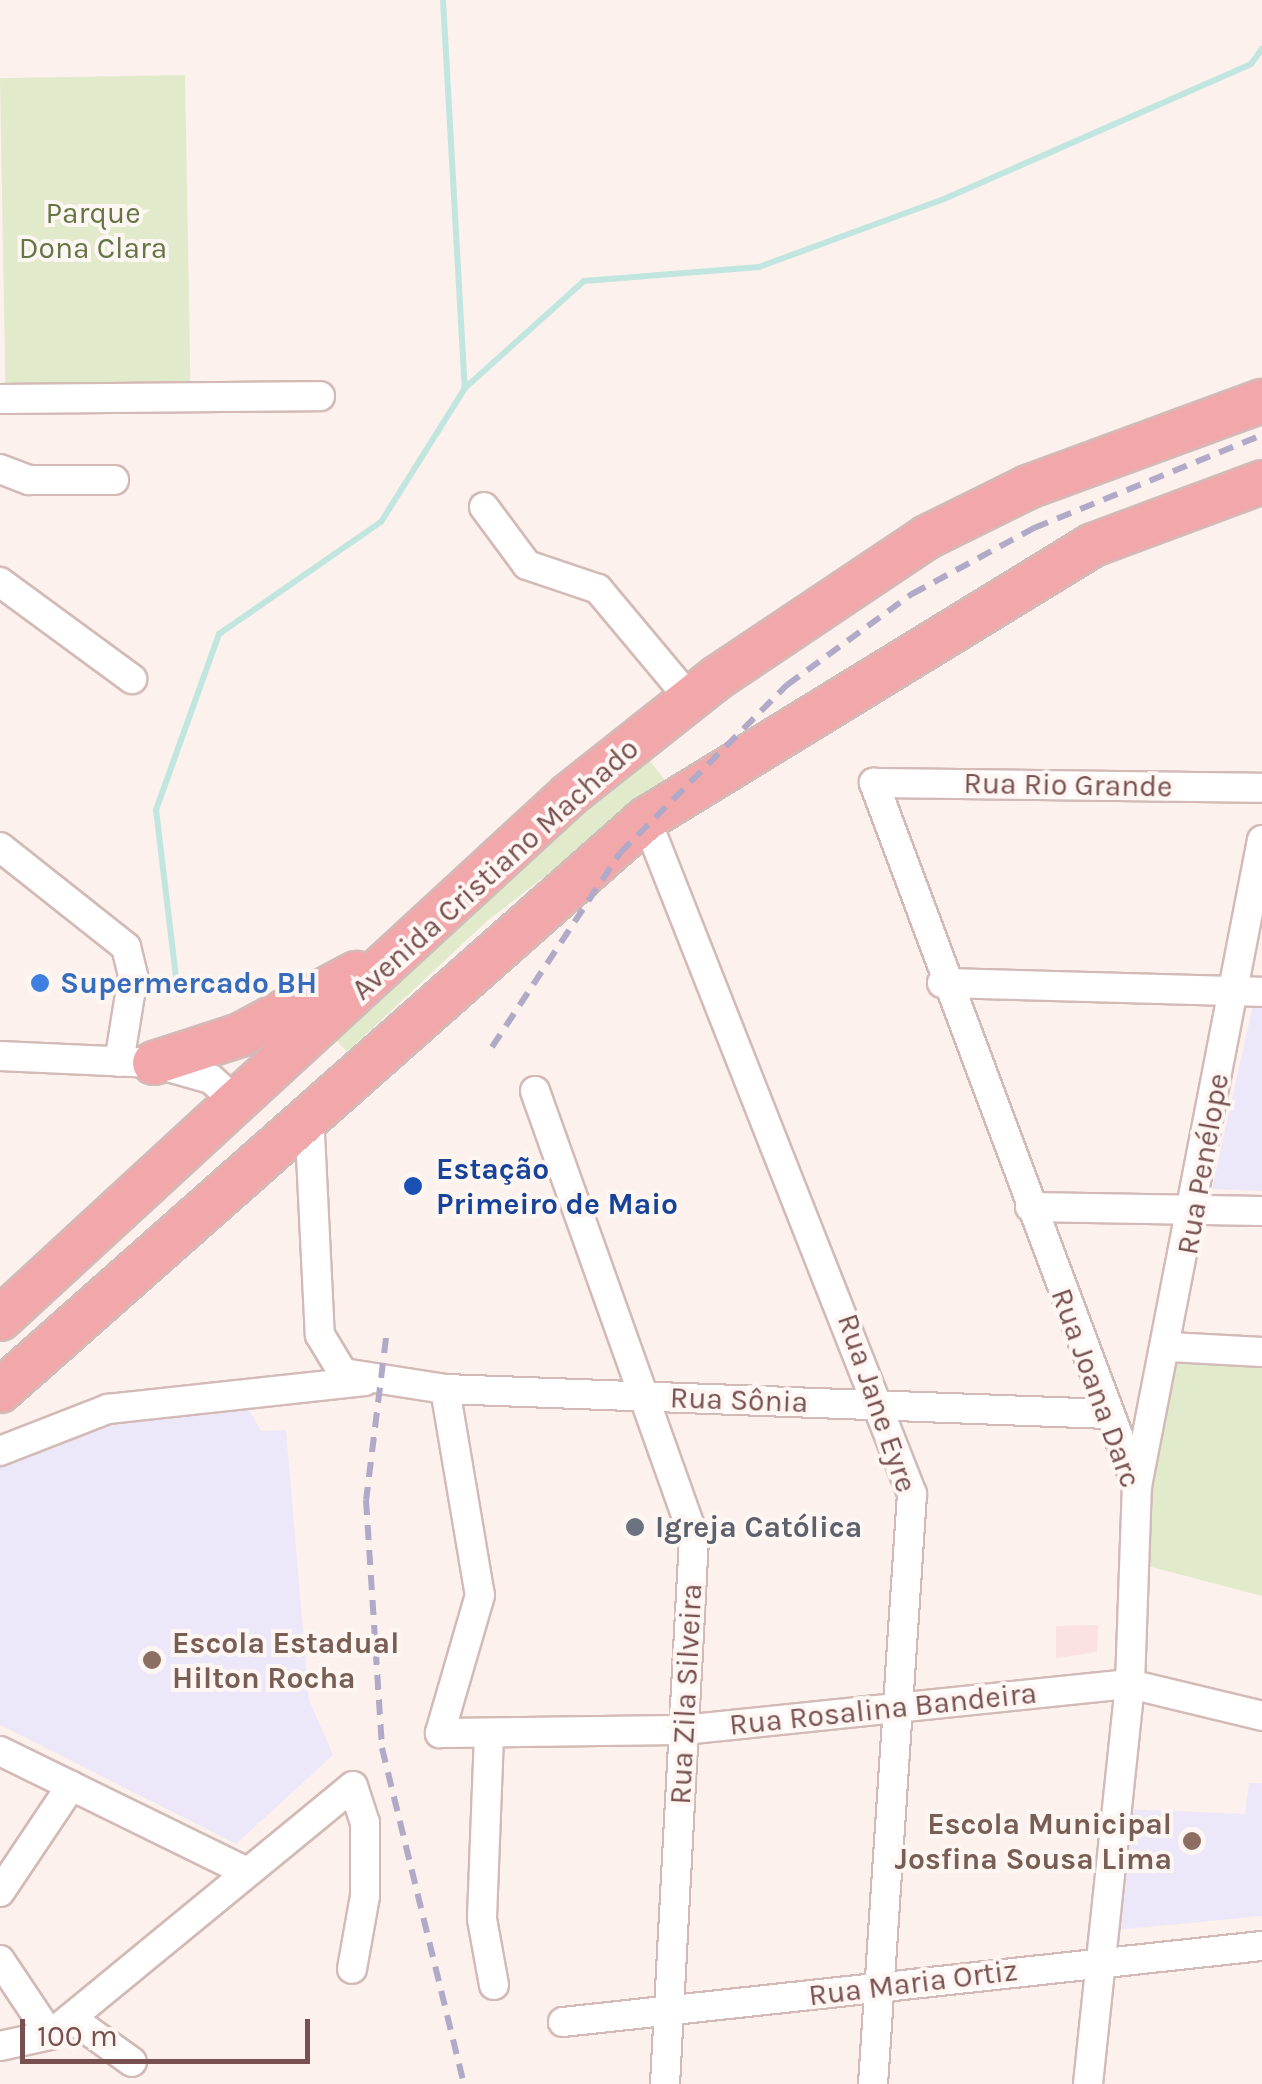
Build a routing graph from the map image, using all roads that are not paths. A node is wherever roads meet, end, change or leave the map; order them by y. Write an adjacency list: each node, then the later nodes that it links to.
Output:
1 (320, 396): 2 (street)
2 (0, 399)
3 (1262, 401): 10 (highway, Avenida Cristiano Machado)
4 (0, 470): 5 (street)
5 (114, 480)
6 (1262, 482): 13 (highway, Avenida Cristiano Machado)
7 (484, 507): 10 (street)
8 (0, 582): 9 (street)
9 (132, 679)
10 (690, 699): 16 (highway, Avenida Cristiano Machado)
11 (874, 783): 12 (street, Rua Rio Grande); 17 (street, Rua Joana Darc)
12 (1262, 788)
13 (646, 819): 26 (highway, Avenida Cristiano Machado); 40 (street, Rua Jane Eyre)
14 (1262, 840): 18 (street, Rua Penélope)
15 (0, 847): 22 (street)
16 (410, 944): 20 (highway); 23 (highway, Avenida Cristiano Machado)
17 (942, 983): 18 (street); 27 (street, Rua Joana Darc)
18 (1232, 992): 19 (street); 28 (street, Rua Penélope)
19 (1262, 992)
20 (240, 1035): 22 (highway); 23 (highway)
21 (0, 1056): 22 (street)
22 (136, 1062): 25 (street)
23 (278, 1066): 25 (highway, Avenida Cristiano Machado); 26 (highway)
24 (534, 1092): 39 (street, Rua Zila Silveira)
25 (238, 1104): 30 (highway, Avenida Cristiano Machado); 31 (highway)
26 (309, 1114): 31 (highway, Avenida Cristiano Machado); 32 (street)
27 (1030, 1207): 28 (street); 41 (street, Rua Joana Darc)
28 (1197, 1210): 29 (street); 33 (street, Rua Penélope)
29 (1262, 1211)
30 (0, 1318)
31 (76, 1322): 38 (highway, Avenida Cristiano Machado)
32 (320, 1335): 35 (street, Rua Sônia); 37 (street)
33 (1170, 1347): 34 (street); 43 (street, Rua Penélope)
34 (1262, 1352)
35 (370, 1380): 36 (street, Rua Sônia); 37 (street, Rua Sônia)
36 (445, 1389): 39 (street, Rua Sônia); 48 (street, Rua Rosalina Bandeira)
37 (285, 1390): 42 (street, Rua Sônia)
38 (0, 1391)
39 (650, 1396): 40 (street, Rua Sônia); 47 (street, Rua Zila Silveira)
40 (884, 1406): 41 (street, Rua Sônia); 45 (street, Rua Jane Eyre)
41 (1108, 1414): 43 (street, Rua Joana Darc)
42 (0, 1451)
43 (1137, 1486): 44 (street, Rua Joana Darc)
44 (1130, 1684): 45 (street, Rua Rosalina Bandeira); 46 (street, Rua Rosalina Bandeira); 54 (street, Rua Joana Darc)
45 (896, 1709): 47 (street, Rua Rosalina Bandeira); 58 (street, Rua Jane Eyre)
46 (1262, 1716)
47 (683, 1730): 48 (street, Rua Rosalina Bandeira); 59 (street, Rua Zila Silveira)
48 (489, 1735): 57 (street)
49 (0, 1751): 50 (street)
50 (71, 1786): 51 (street); 52 (street)
51 (245, 1870): 56 (street); 61 (street)
52 (0, 1892)
53 (1262, 1946): 54 (street, Rua Maria Ortiz)
54 (1096, 1959): 58 (street, Rua Maria Ortiz); 66 (street, Rua Joana Darc)
55 (0, 1960): 61 (street)
56 (352, 1969)
57 (494, 1984)
58 (877, 1989): 59 (street, Rua Maria Ortiz); 65 (street, Rua Jane Eyre)
59 (670, 2010): 60 (street, Rua Maria Ortiz); 64 (street, Rua Zila Silveira)
60 (563, 2022)
61 (60, 2027): 62 (street); 63 (street)
62 (0, 2046)
63 (132, 2062)
64 (665, 2084)
65 (873, 2084)
66 (1088, 2084)

